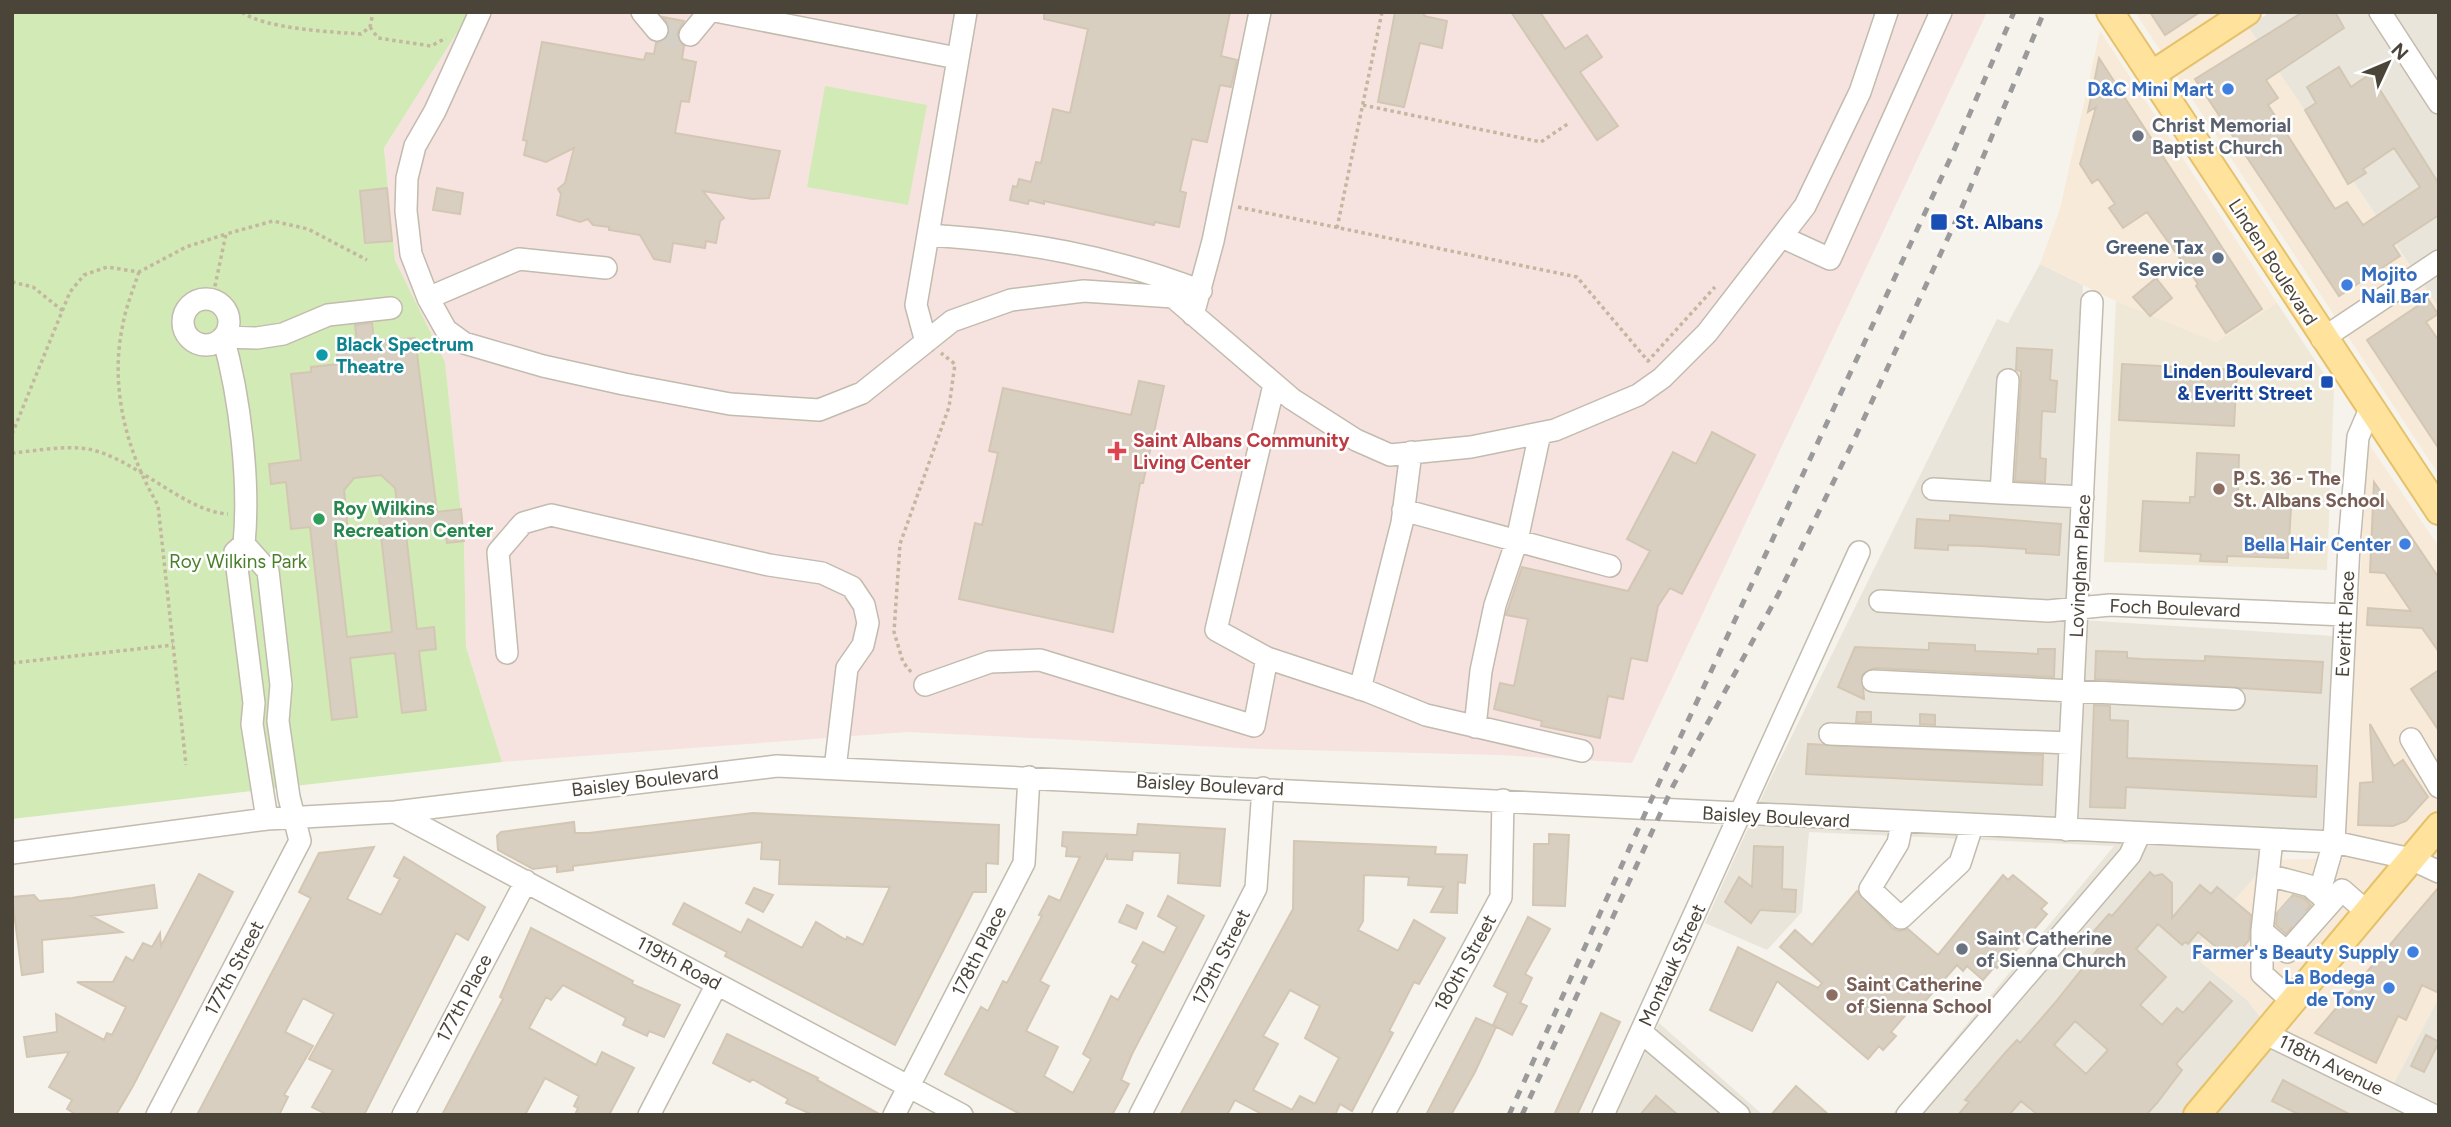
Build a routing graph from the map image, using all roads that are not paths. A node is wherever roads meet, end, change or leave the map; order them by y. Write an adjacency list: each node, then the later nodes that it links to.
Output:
1 (480, 12): 22 (street)
2 (642, 12): 12 (street)
3 (709, 12): 13 (street)
4 (720, 12): 14 (street)
5 (966, 12): 14 (street)
6 (1260, 12): 21 (street)
7 (1886, 12): 18 (street)
8 (1941, 12): 18 (street)
9 (2110, 12): 15 (main road, Linden Boulevard)
10 (2247, 12): 15 (main road)
11 (2380, 12): 16 (street)
12 (657, 30)
13 (690, 35)
14 (957, 58): 17 (street)
15 (2151, 75): 27 (main road, Linden Boulevard)
16 (2439, 103)
17 (928, 235): 21 (street); 28 (street)
18 (1782, 237): 32 (street)
19 (2439, 261): 27 (street)
20 (606, 268): 22 (street)
21 (1201, 291): 25 (street)
22 (428, 298): 28 (street)
23 (2092, 302): 36 (street, Lovingham Place)
24 (391, 308): 26 (street)
25 (1193, 315): 28 (street); 30 (street)
26 (223, 337): 26 (street); 40 (street)
27 (2322, 339): 31 (main road, Linden Boulevard)
28 (926, 342)
29 (2008, 380): 35 (street)
30 (1275, 384): 33 (street); 47 (street)
31 (2370, 409): 38 (main road, Linden Boulevard); 45 (street, Everitt Place)
32 (1540, 433): 33 (street); 39 (street)
33 (1411, 452): 37 (street)
34 (1933, 489): 35 (street)
35 (2001, 493): 36 (street)
36 (2084, 497): 44 (street, Lovingham Place)
37 (1404, 510): 39 (street); 50 (street)
38 (2439, 511)
39 (1517, 540): 42 (street); 55 (street)
40 (244, 544): 53 (street, 177th Street); 54 (street)
41 (1859, 552): 66 (street, Montauk Street)
42 (1610, 566)
43 (1880, 601): 44 (street, Foch Boulevard)
44 (2079, 608): 45 (street, Foch Boulevard); 51 (street, Lovingham Place)
45 (2346, 615): 75 (street, Everitt Place)
46 (507, 653): 60 (street)
47 (1267, 658): 49 (street); 50 (street)
48 (1873, 681): 51 (street)
49 (925, 685)
50 (1360, 689): 55 (street)
51 (2073, 691): 52 (street); 58 (street, Lovingham Place)
52 (2234, 699)
53 (278, 721): 54 (street); 68 (street, 177th Street)
54 (252, 723): 67 (street)
55 (1475, 727): 59 (street)
56 (1830, 734): 58 (street)
57 (2411, 738): 62 (street)
58 (2070, 743): 72 (street, Lovingham Place)
59 (1582, 751)
60 (835, 769): 61 (street, Baisley Boulevard); 65 (street, Baisley Boulevard)
61 (1029, 777): 63 (street, Baisley Boulevard); 91 (street, 178th Place)
62 (2439, 787)
63 (1263, 788): 64 (street, Baisley Boulevard); 97 (street, 179th Street)
64 (1503, 800): 66 (street, Baisley Boulevard); 98 (street, 180th Street)
65 (395, 812): 68 (street, Baisley Boulevard); 79 (street, 119th Road)
66 (1741, 815): 69 (street, Baisley Boulevard); 89 (street, Montauk Street)
67 (267, 819): 68 (street, Baisley Boulevard); 76 (street, Baisley Boulevard)
68 (293, 819): 92 (street, 177th Street)
69 (1902, 823): 70 (street, Baisley Boulevard); 70 (street)
70 (1972, 826): 72 (street, Baisley Boulevard)
71 (2439, 826): 77 (main road)
72 (2066, 831): 73 (street, Baisley Boulevard)
73 (2139, 835): 74 (street, Baisley Boulevard); 101 (street)
74 (2272, 839): 75 (street, Baisley Boulevard); 80 (street)
75 (2334, 842): 77 (street, Baisley Boulevard); 81 (street, Everitt Place)
76 (12, 853)
77 (2411, 859): 78 (street, Baisley Boulevard); 83 (main road)
78 (2439, 872)
79 (526, 881): 87 (street, 119th Road); 93 (street, 177th Place)
80 (2267, 882): 81 (street); 82 (street); 85 (street)
81 (2324, 898): 83 (street); 84 (street)
82 (2284, 905)
83 (2367, 912): 86 (main road)
84 (2306, 924): 85 (street); 86 (street)
85 (2262, 931): 88 (street)
86 (2336, 950): 88 (main road)
87 (717, 984): 91 (street, 119th Road); 94 (street)
88 (2292, 1001): 90 (main road)
89 (1642, 1032): 99 (street, Montauk Street); 100 (street)
90 (2266, 1034): 102 (main road); 103 (street, 118th Avenue)
91 (909, 1086): 95 (street, 178th Place); 96 (street, 119th Road)
92 (157, 1115)
93 (402, 1115)
94 (649, 1115)
95 (894, 1115)
96 (962, 1115)
97 (1140, 1115)
98 (1383, 1115)
99 (1603, 1115)
100 (1739, 1115)
101 (1907, 1115)
102 (2197, 1115)
103 (2433, 1115)

